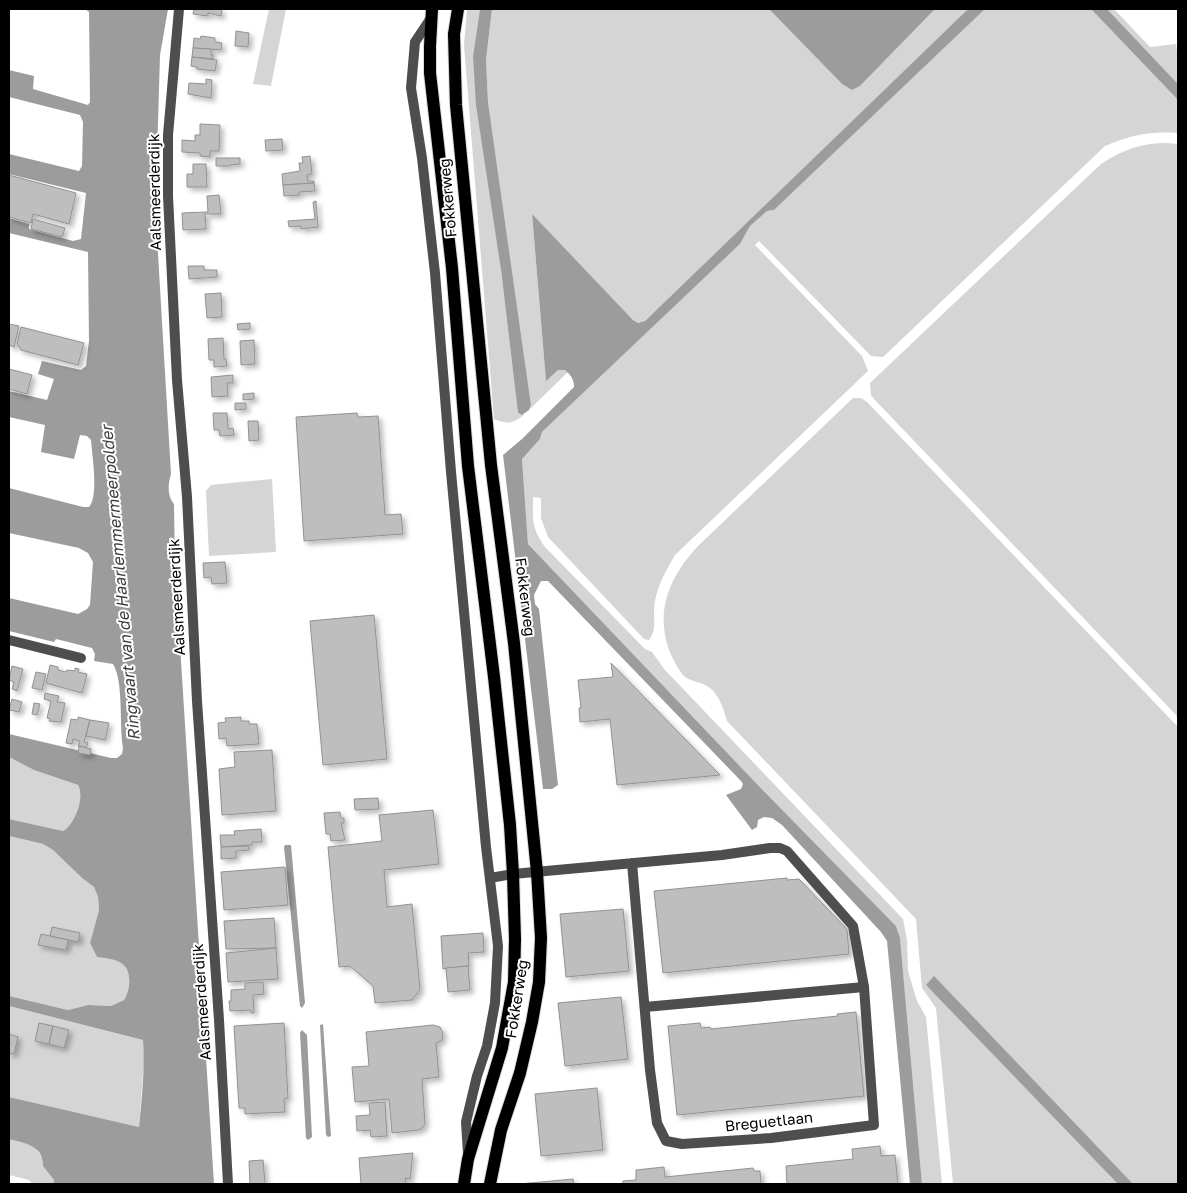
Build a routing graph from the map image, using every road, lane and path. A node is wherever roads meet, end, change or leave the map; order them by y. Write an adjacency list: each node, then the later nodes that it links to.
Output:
1 (179, 9): 13 (street, Aalsmeerderdijk)
2 (458, 9): 7 (main road, Fokkerweg)
3 (432, 13): 8 (main road, Fokkerweg); 9 (street, Fokkerweg)
4 (9, 640): 5 (street)
5 (81, 658)
6 (632, 863): 7 (street, Breguetlaan); 10 (street, Breguetlaan); 11 (street, Breguetlaan)
7 (537, 872): 8 (street, Breguetlaan); 15 (main road, Fokkerweg)
8 (514, 874): 9 (street); 12 (main road, Fokkerweg)
9 (490, 878): 12 (street, Fokkerweg)
10 (864, 987): 11 (street); 11 (street, Breguetlaan)
11 (645, 1007)
12 (468, 1159): 14 (main road, Fokkerweg)
13 (228, 1184)
14 (464, 1184)
15 (490, 1184)

